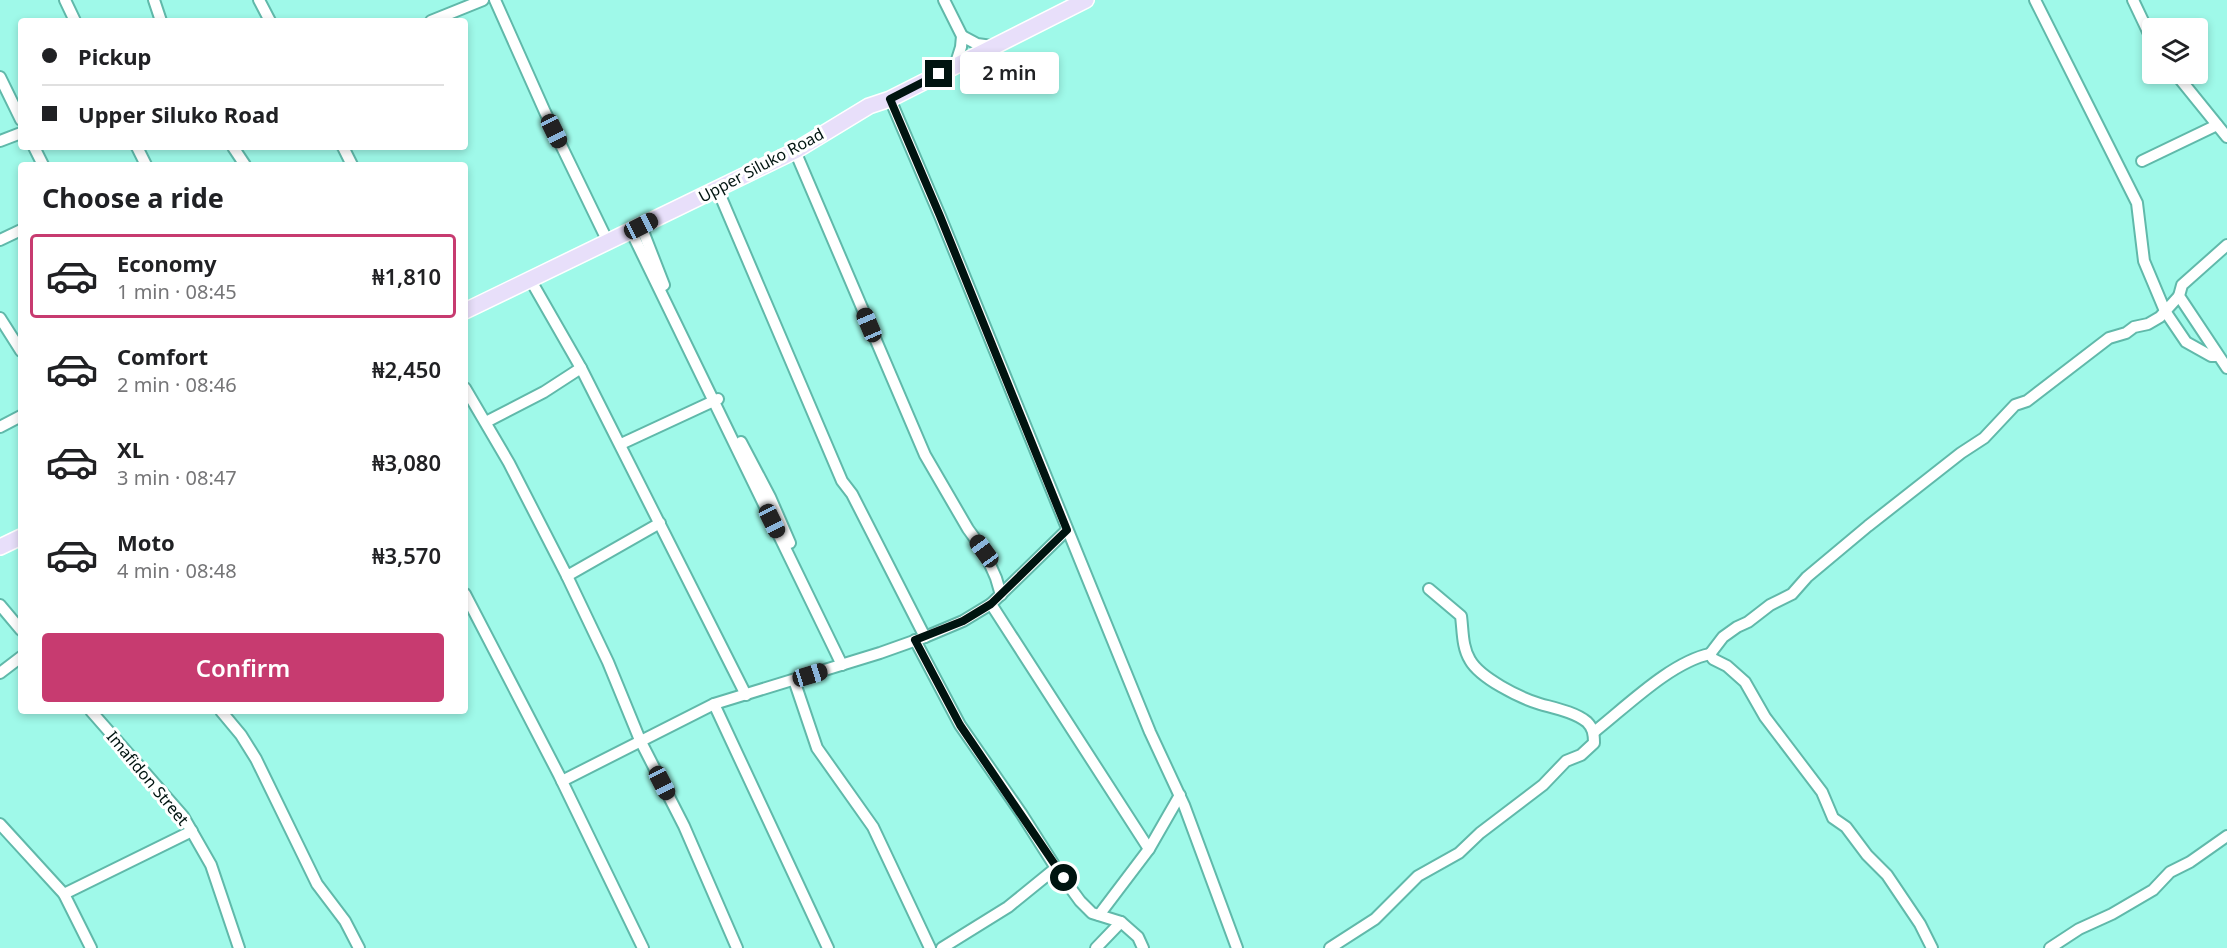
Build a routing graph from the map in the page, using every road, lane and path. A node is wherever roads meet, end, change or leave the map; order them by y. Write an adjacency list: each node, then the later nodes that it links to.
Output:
1 (65, 0): 10 (street)
2 (154, 0): 11 (street)
3 (259, 0): 12 (street)
4 (483, 0): 13 (street)
5 (495, 0): 32 (street)
6 (944, 0): 15 (street)
7 (1086, 0): 16 (main road, Upper Siluko Road)
8 (2035, 0): 37 (street)
9 (2133, 0): 14 (street)
10 (74, 18)
11 (160, 18)
12 (268, 18)
13 (438, 18)
14 (2142, 19)
15 (962, 36): 16 (street); 17 (street)
16 (992, 46): 17 (main road, Upper Siluko Road)
17 (955, 66): 20 (main road, Upper Siluko Road)
18 (0, 77): 21 (street)
19 (2184, 84): 22 (street)
20 (890, 99): 26 (main road, Upper Siluko Road); 51 (street)
21 (18, 114)
22 (2217, 125): 24 (street); 27 (street)
23 (18, 134): 25 (street)
24 (2227, 137)
25 (0, 141)
26 (795, 151): 28 (main road, Upper Siluko Road); 57 (street)
27 (2142, 161)
28 (717, 188): 29 (main road, Upper Siluko Road); 62 (street)
29 (636, 229): 32 (main road, Upper Siluko Road); 45 (street)
30 (18, 231): 31 (street)
31 (0, 240)
32 (608, 242): 34 (main road, Upper Siluko Road)
33 (2227, 245): 35 (street)
34 (530, 279): 36 (main road, Upper Siluko Road); 42 (street)
35 (2179, 296): 37 (street); 41 (street)
36 (468, 310)
37 (2165, 311): 41 (street); 63 (street)
38 (0, 318): 39 (street)
39 (4, 331): 40 (street)
40 (18, 347)
41 (2218, 356): 43 (street)
42 (581, 368): 47 (street); 49 (street)
43 (2227, 368)
44 (468, 393): 47 (street)
45 (715, 398): 49 (street); 54 (street); 65 (street)
46 (18, 418): 48 (street)
47 (486, 422): 55 (street)
48 (0, 427)
49 (619, 442): 50 (street)
50 (660, 523): 55 (street); 68 (street)
51 (1067, 530): 57 (street); 75 (street)
52 (18, 538): 53 (main road)
53 (0, 547)
54 (792, 547)
55 (567, 576): 73 (street)
56 (1429, 589): 72 (street)
57 (1000, 595): 59 (street)
58 (468, 600): 74 (street)
59 (991, 604): 62 (street); 79 (street)
60 (0, 605): 61 (street)
61 (18, 626)
62 (920, 638): 65 (street); 80 (street)
63 (1710, 654): 72 (street); 96 (street)
64 (18, 659): 66 (street)
65 (842, 665): 67 (street)
66 (0, 673)
67 (794, 680): 68 (street); 90 (street)
68 (747, 695): 69 (street)
69 (714, 704): 73 (street); 89 (street)
70 (94, 714): 77 (street, Imafidon Street)
71 (224, 714): 86 (street)
72 (1594, 732): 95 (street)
73 (640, 740): 74 (street); 88 (street)
74 (562, 781): 87 (street)
75 (1180, 795): 79 (street); 94 (street)
76 (0, 824): 81 (street)
77 (192, 831): 81 (street); 85 (street, Imafidon Street)
78 (2227, 836): 97 (street)
79 (1149, 849): 82 (street)
80 (1056, 868): 82 (street); 91 (street)
81 (64, 894): 84 (street)
82 (1099, 915): 83 (street)
83 (1120, 922): 92 (street); 93 (street)
84 (91, 948)
85 (239, 948)
86 (359, 948)
87 (643, 948)
88 (737, 948)
89 (828, 948)
90 (930, 948)
91 (942, 948)
92 (1096, 948)
93 (1143, 948)
94 (1237, 948)
95 (1330, 948)
96 (1932, 948)
97 (2050, 948)

